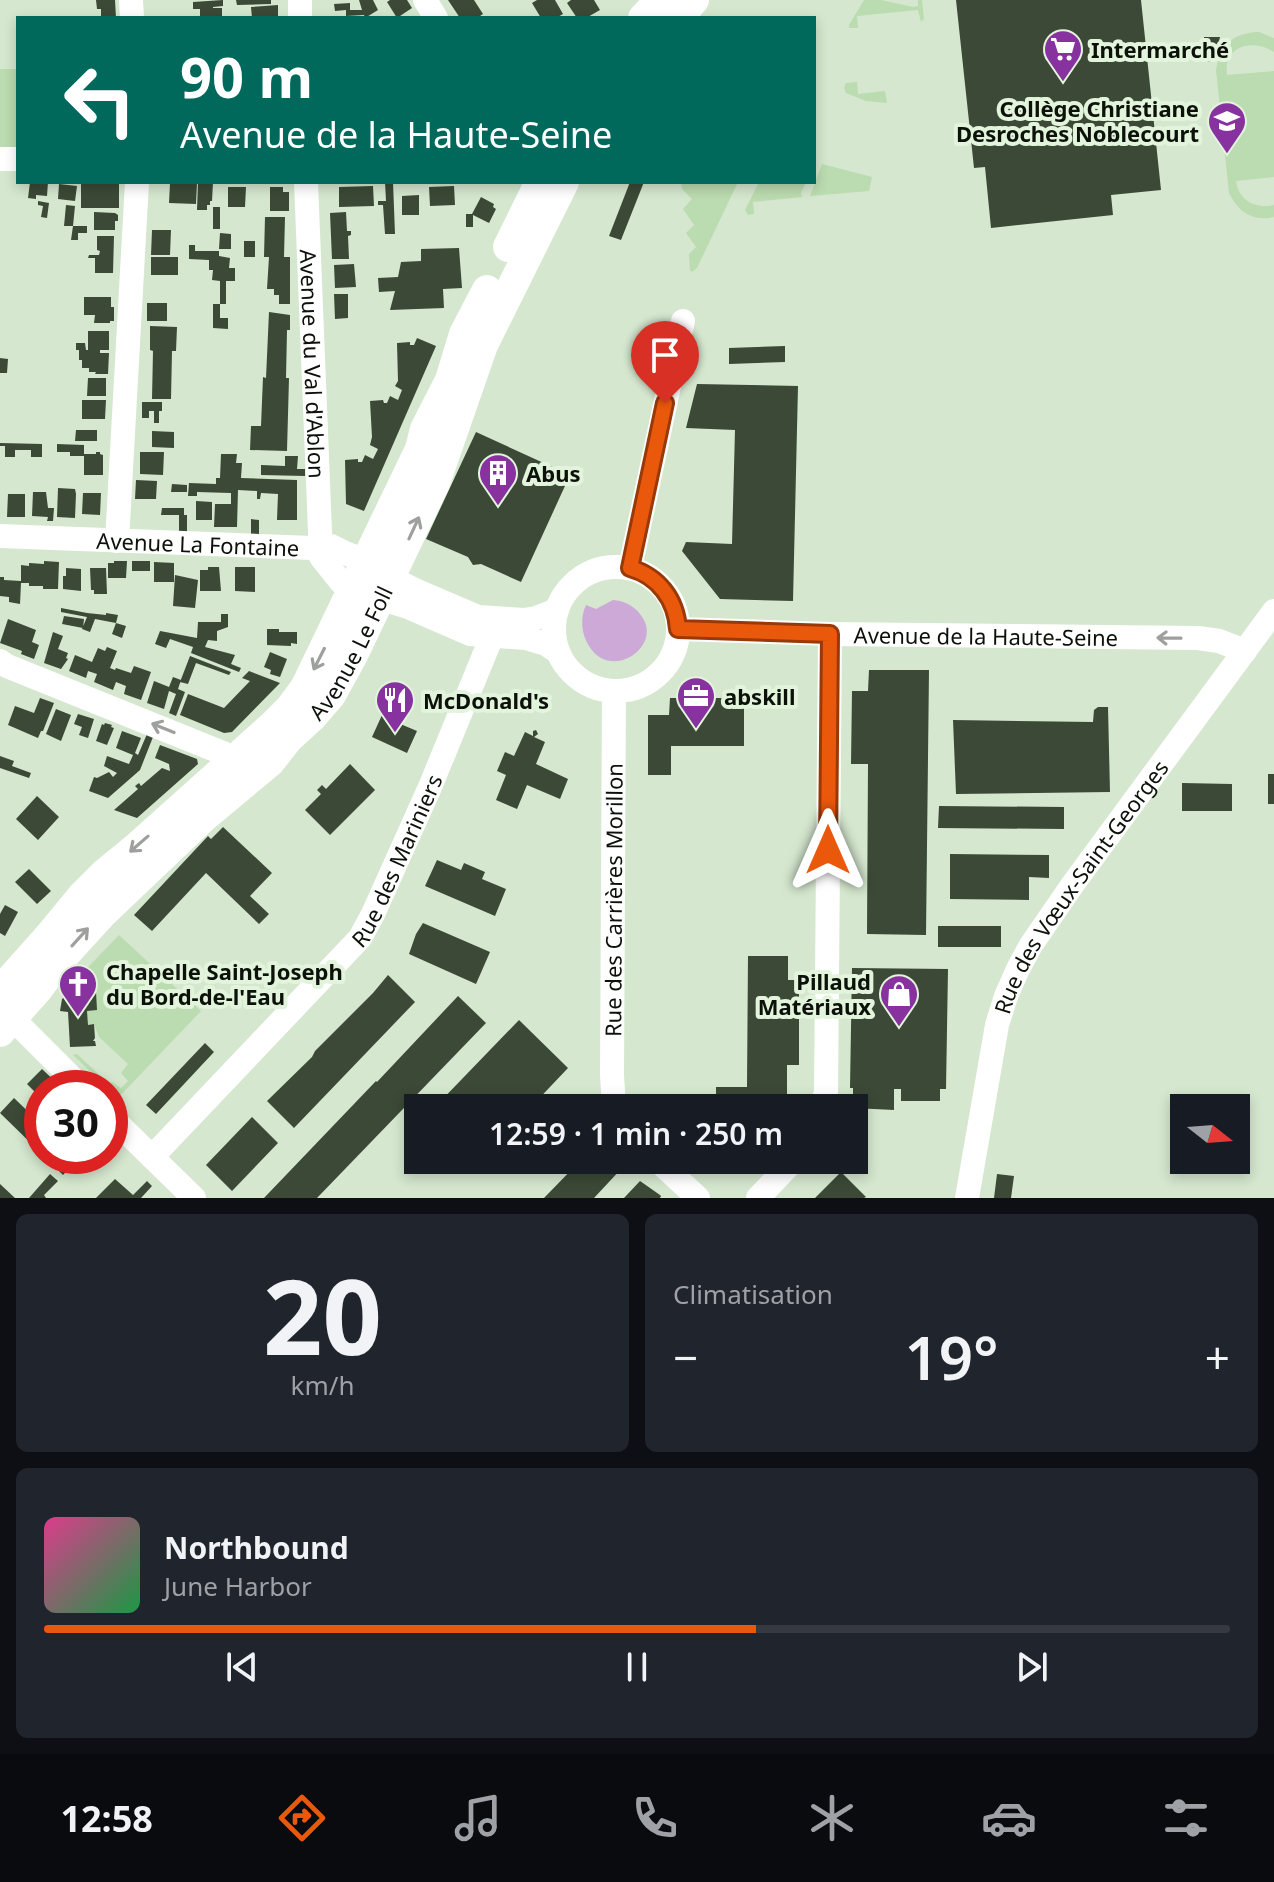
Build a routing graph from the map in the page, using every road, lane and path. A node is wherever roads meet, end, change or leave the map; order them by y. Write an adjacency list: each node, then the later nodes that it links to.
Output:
1 (660, 0): 3 (main road)
2 (694, 0): 4 (main road)
3 (645, 16)
4 (680, 16)
5 (137, 184): 11 (street)
6 (306, 184): 12 (street, Avenue du Val d'Ablon)
7 (539, 184): 14 (main road, Avenue Le Foll)
8 (563, 184): 14 (main road, Avenue Le Foll, one-way to 8)
9 (683, 321): 13 (street)
10 (0, 536): 11 (street, Avenue La Fontaine)
11 (117, 541): 12 (street, Avenue La Fontaine)
12 (321, 544): 14 (street, Avenue La Fontaine)
13 (630, 568): 15 (street); 17 (street)
14 (372, 582): 15 (street); 19 (street); 24 (main road, Avenue Le Foll, one-way to 24); 25 (main road, Avenue Le Foll, one-way to 14)
15 (557, 610): 21 (street)
16 (1274, 611): 20 (street, Rue des Vœux-Saint-Georges)
17 (678, 629): 18 (street, Avenue de la Haute-Seine); 23 (street)
18 (830, 634): 20 (street, Avenue de la Haute-Seine, one-way to 18); 28 (street)
19 (492, 636): 21 (street); 30 (street, Rue des Mariniers)
20 (1245, 651): 36 (street, Rue des Vœux-Saint-Georges)
21 (558, 652): 23 (street)
22 (0, 661): 24 (street, one-way to 22)
23 (614, 691): 27 (street, Rue des Carrières Morillon)
24 (235, 758): 25 (main road, Avenue Le Foll, one-way to 25)
25 (3, 1012): 26 (street)
26 (63, 1070)
27 (613, 1094)
28 (825, 1094)
29 (128, 1134): 30 (street)
30 (152, 1157): 33 (street)
31 (672, 1174): 34 (street)
32 (781, 1174): 35 (street)
33 (194, 1198)
34 (698, 1198)
35 (758, 1198)
36 (967, 1198)

